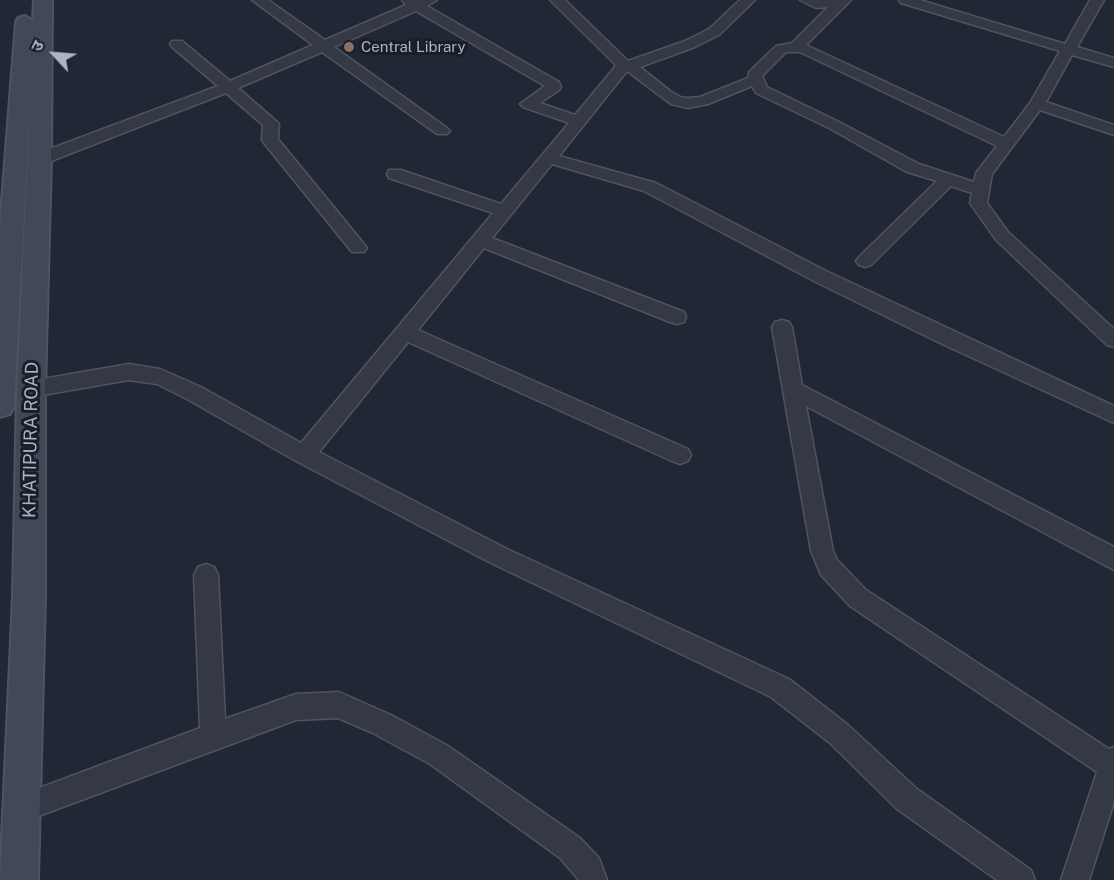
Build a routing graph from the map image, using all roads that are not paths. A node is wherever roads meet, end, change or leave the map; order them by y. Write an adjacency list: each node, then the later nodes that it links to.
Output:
1 (26, 0): 25 (main road)
2 (43, 0): 25 (main road, KHATIPURA ROAD)
3 (259, 0): 12 (street)
4 (557, 0): 16 (street)
5 (748, 0): 16 (street)
6 (807, 0): 7 (street)
7 (843, 0): 13 (street)
8 (906, 0): 14 (street)
9 (1097, 0): 14 (street)
10 (418, 2): 12 (street); 20 (street)
11 (177, 45): 18 (street)
12 (326, 46): 18 (street); 22 (street)
13 (796, 47): 17 (street); 23 (street)
14 (1068, 48): 15 (street); 19 (street)
15 (1114, 63)
16 (626, 67): 17 (street); 20 (street)
17 (755, 80): 27 (street)
18 (226, 88): 25 (street); 31 (street)
19 (1037, 104): 21 (street); 23 (street)
20 (579, 121): 24 (street)
21 (1114, 130)
22 (442, 131)
23 (1006, 144): 28 (street)
24 (548, 158): 29 (street); 41 (street)
25 (27, 164): 37 (main road, KHATIPURA ROAD); 38 (main road, KHATIPURA ROAD)
26 (395, 174): 29 (street)
27 (949, 179): 28 (street); 32 (street)
28 (981, 190): 36 (street)
29 (505, 211): 30 (street)
30 (481, 240): 33 (street); 35 (street)
31 (358, 248)
32 (865, 261)
33 (677, 316)
34 (782, 327): 39 (street)
35 (405, 332): 42 (street); 43 (street)
36 (1114, 340)
37 (2, 341): 40 (main road, KHATIPURA ROAD)
38 (31, 388): 42 (street); 48 (main road, KHATIPURA ROAD)
39 (794, 390): 44 (street); 47 (street)
40 (0, 406)
41 (1114, 415)
42 (304, 455): 52 (street)
43 (680, 455)
44 (1114, 559)
45 (206, 575): 46 (street)
46 (213, 736): 48 (street); 51 (street)
47 (1113, 763): 49 (street)
48 (20, 809): 50 (main road, KHATIPURA ROAD)
49 (1106, 812): 53 (street)
50 (18, 880)
51 (593, 880)
52 (1021, 880)
53 (1075, 880)

